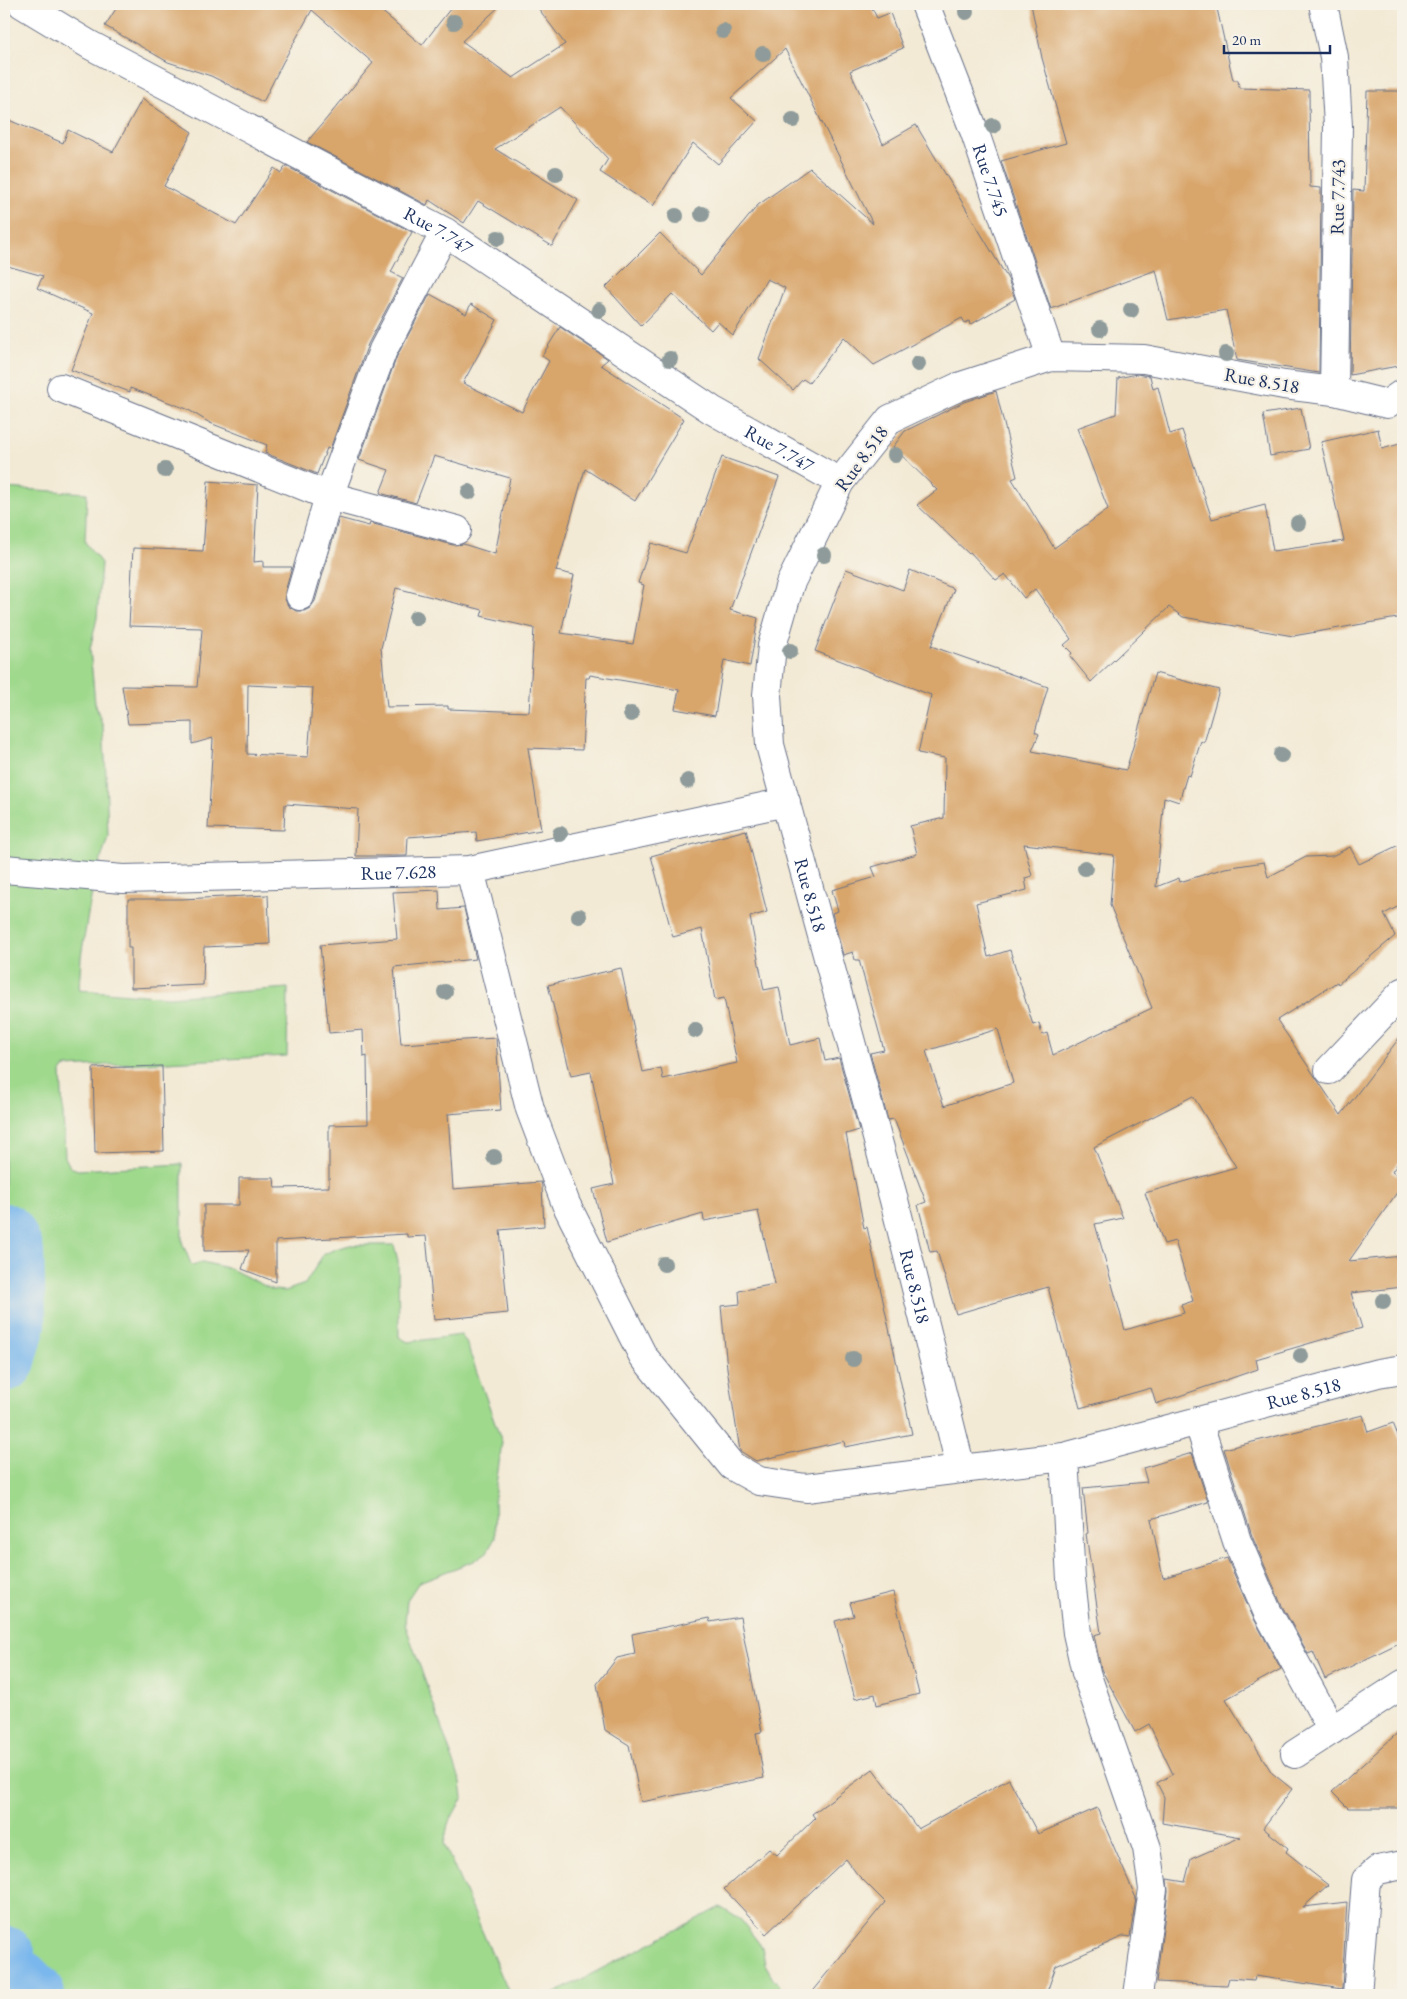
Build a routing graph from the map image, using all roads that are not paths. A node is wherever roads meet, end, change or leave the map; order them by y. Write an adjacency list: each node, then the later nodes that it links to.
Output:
1 (22, 4): 4 (street, Rue 7.747)
2 (925, 4): 5 (street, Rue 7.745)
3 (1323, 4): 7 (street, Rue 7.743)
4 (445, 232): 9 (street, Rue 7.747); 10 (street)
5 (1051, 357): 7 (street, Rue 8.518); 9 (street, Rue 8.518)
6 (61, 388): 10 (street)
7 (1334, 391): 8 (street, Rue 8.518)
8 (1398, 404)
9 (840, 482): 13 (street, Rue 8.518)
10 (329, 496): 11 (street); 12 (street)
11 (457, 530)
12 (300, 596)
13 (786, 802): 15 (street, Rue 7.628); 21 (street, Rue 8.518)
14 (4, 869): 15 (street, Rue 7.628)
15 (470, 870): 21 (street)
16 (1403, 992): 17 (street)
17 (1329, 1070)
18 (1403, 1369): 19 (street, Rue 8.518)
19 (1198, 1421): 20 (street, Rue 8.518); 23 (street)
20 (1064, 1457): 21 (street, Rue 8.518); 26 (street)
21 (961, 1469)
22 (1403, 1684): 23 (street)
23 (1332, 1730): 24 (street)
24 (1294, 1754)
25 (1403, 1865): 27 (street)
26 (1138, 1995)
27 (1357, 1995)

